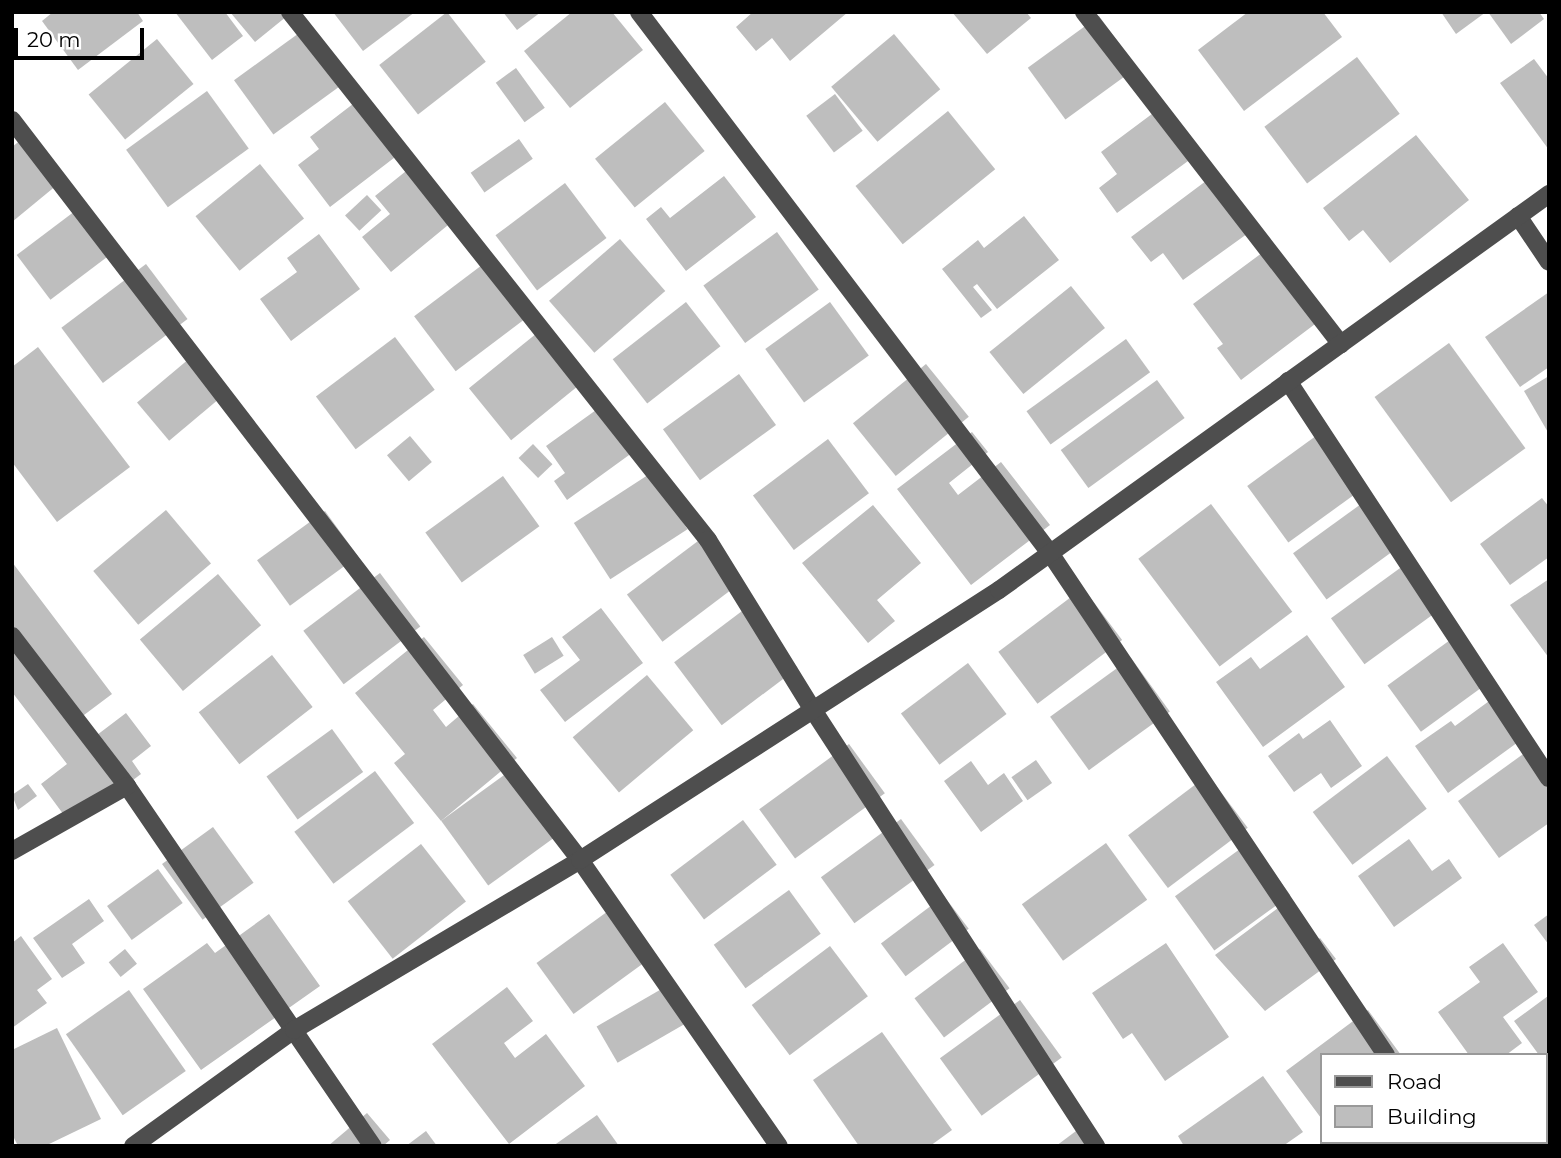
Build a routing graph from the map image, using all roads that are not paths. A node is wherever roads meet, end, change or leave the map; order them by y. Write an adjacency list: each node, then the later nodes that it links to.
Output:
1 (290, 12): 12 (street)
2 (639, 12): 10 (street)
3 (1084, 12): 8 (street)
4 (12, 120): 16 (street)
5 (1549, 194): 6 (street)
6 (1518, 216): 7 (street); 8 (street)
7 (1549, 261)
8 (1341, 344): 9 (street)
9 (1288, 382): 10 (street); 13 (street)
10 (1050, 553): 12 (street); 18 (street)
11 (12, 636): 14 (street)
12 (813, 710): 16 (street); 22 (street)
13 (1549, 778)
14 (127, 786): 15 (street); 17 (street)
15 (12, 851)
16 (580, 860): 17 (street); 21 (street)
17 (294, 1030): 19 (street); 20 (street)
18 (1385, 1053)
19 (133, 1146)
20 (373, 1146)
21 (779, 1146)
22 (1096, 1146)

